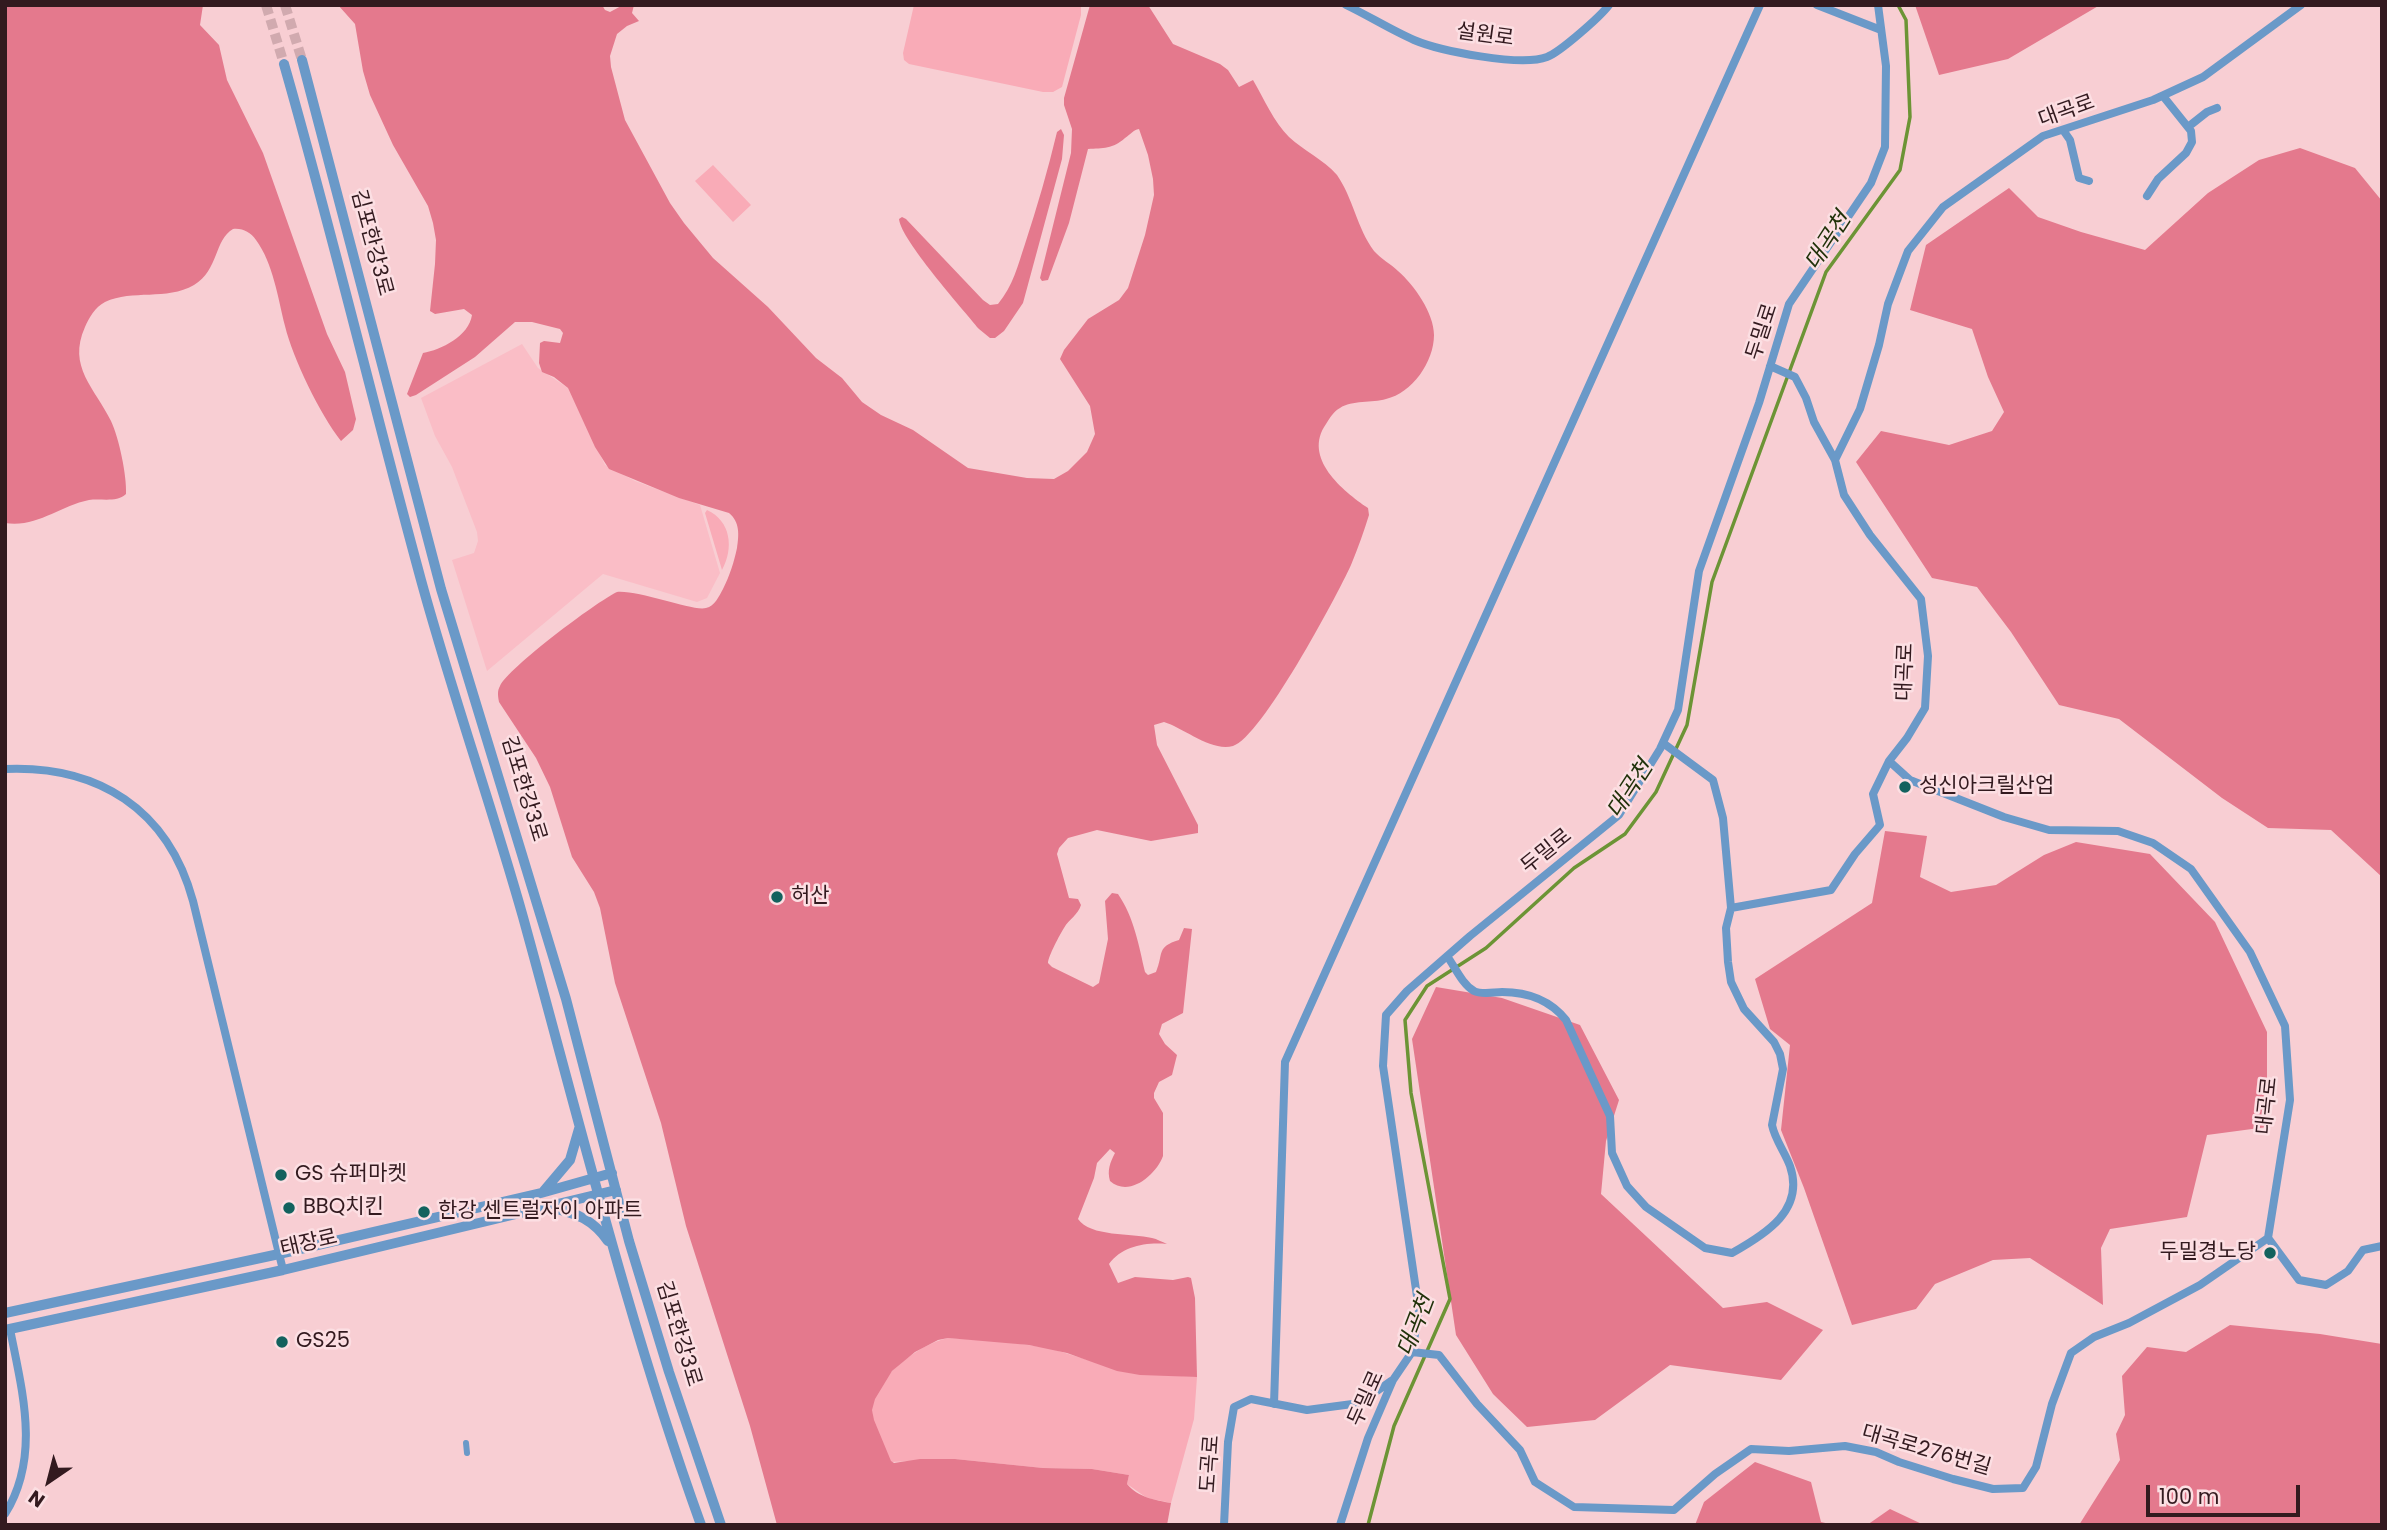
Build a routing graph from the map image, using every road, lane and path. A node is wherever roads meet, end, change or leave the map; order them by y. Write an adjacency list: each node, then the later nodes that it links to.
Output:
1 (1346, 5): 2 (street, 설원로)
2 (1609, 5)
3 (1760, 5): 39 (street)
4 (1817, 5): 7 (street)
5 (1878, 5): 7 (street, 두밀로)
6 (2301, 5): 10 (street, 대곡로)
7 (1881, 30): 16 (street, 두밀로)
8 (302, 60): 24 (street, 김포한강3로)
9 (284, 64): 23 (street, 김포한강3로)
10 (2163, 96): 12 (street); 13 (street, 대곡로)
11 (2217, 108): 12 (street)
12 (2188, 127): 15 (street)
13 (2063, 130): 14 (street); 17 (street, 대곡로)
14 (2089, 181)
15 (2147, 196)
16 (1770, 366): 17 (street); 18 (street, 두밀로)
17 (1835, 460): 19 (street, 대곡로)
18 (1666, 745): 21 (street); 22 (street, 두밀로)
19 (1889, 761): 21 (street); 30 (street, 대곡로)
20 (5, 769): 33 (street)
21 (1731, 908): 22 (street)
22 (1449, 959): 37 (street, 두밀로)
23 (579, 1126): 25 (street, 김포한강3로); 27 (street)
24 (611, 1173): 25 (street); 26 (street, 김포한강3로)
25 (593, 1178): 27 (street); 28 (street, 김포한강3로)
26 (616, 1190): 28 (street, 태장로); 44 (street, 김포한강3로)
27 (541, 1193): 33 (street)
28 (598, 1195): 29 (street, 태장로); 32 (street, 김포한강3로)
29 (549, 1208): 32 (street); 34 (street, 태장로)
30 (2268, 1238): 31 (street); 37 (street, 대곡로276번길)
31 (2382, 1246)
32 (612, 1247): 43 (street, 김포한강3로)
33 (279, 1254): 34 (street); 35 (street)
34 (283, 1270): 36 (street, 태장로)
35 (6, 1310): 36 (street)
36 (8, 1329): 42 (street)
37 (1416, 1352): 38 (street, 두밀로)
38 (1393, 1380): 39 (street); 46 (street, 두밀로)
39 (1274, 1404): 45 (street, 도곡로)
40 (466, 1443): 41 (street)
41 (467, 1453)
42 (5, 1514)
43 (701, 1525)
44 (721, 1525)
45 (1224, 1525)
46 (1340, 1525)

